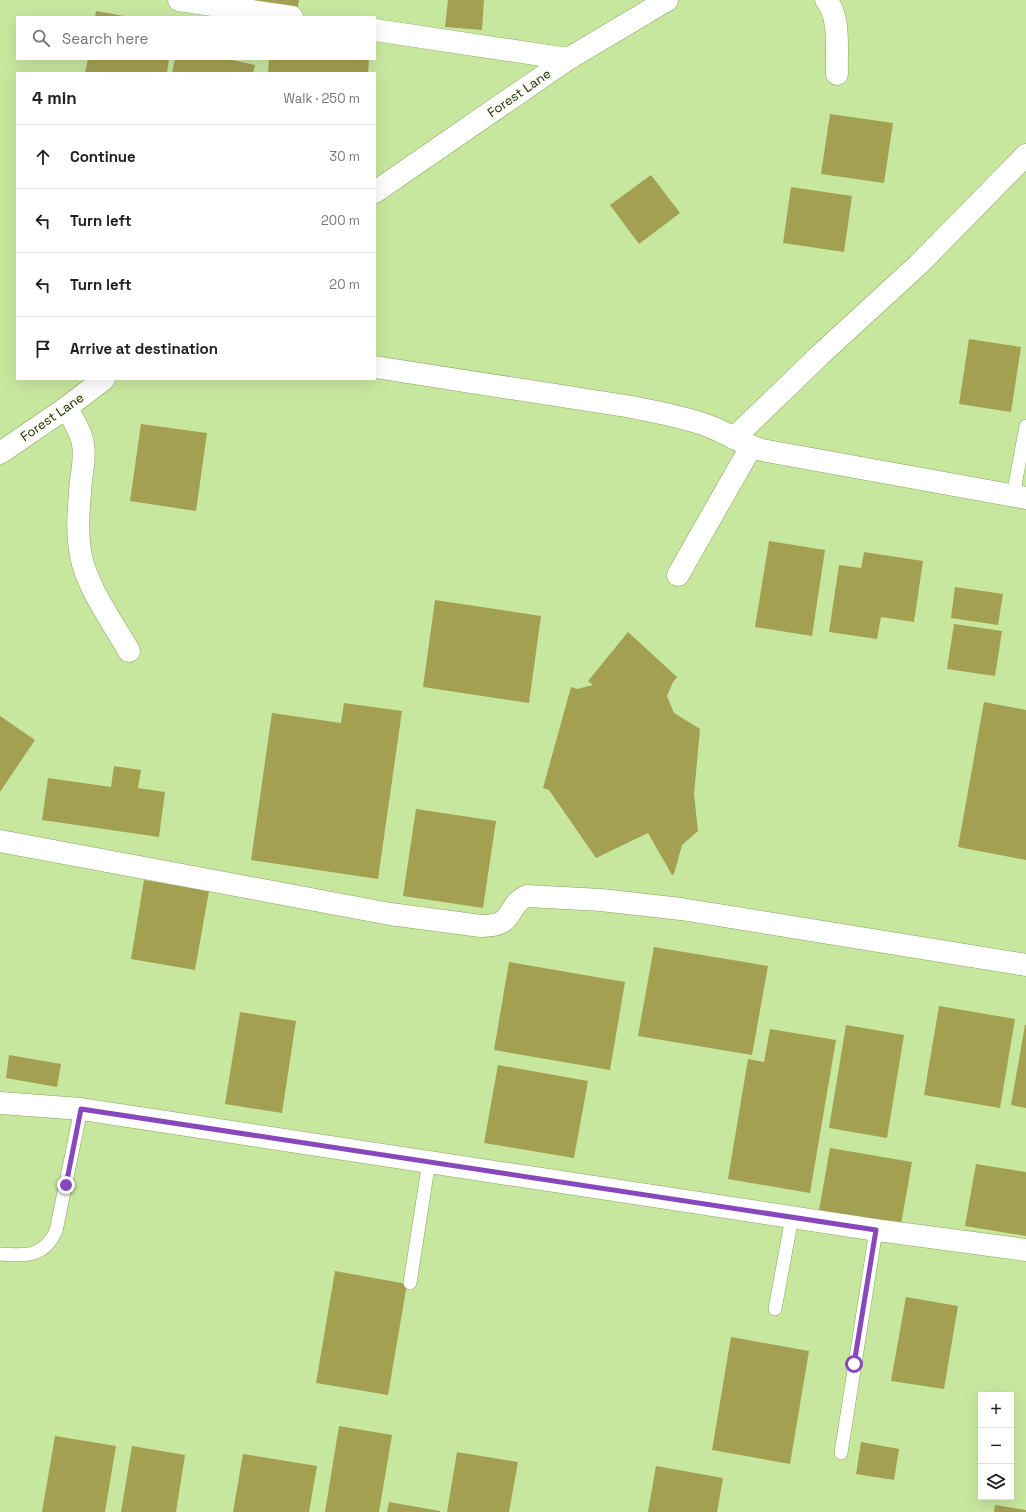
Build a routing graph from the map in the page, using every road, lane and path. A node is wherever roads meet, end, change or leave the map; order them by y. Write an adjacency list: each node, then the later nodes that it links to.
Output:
1 (179, 0): 4 (street)
2 (667, 0): 6 (street, Forest Lane)
3 (826, 0): 7 (street)
4 (285, 16)
5 (376, 30): 6 (street)
6 (568, 59): 9 (street, Forest Lane)
7 (837, 74)
8 (1026, 155): 14 (street)
9 (376, 191)
10 (376, 368): 14 (street)
11 (103, 380): 12 (street, Forest Lane)
12 (66, 408): 15 (street, Forest Lane); 18 (street)
13 (1026, 426): 16 (lane)
14 (742, 442): 16 (street); 17 (street)
15 (0, 453)
16 (1020, 497)
17 (678, 575)
18 (129, 651)
19 (0, 841): 20 (street)
20 (1026, 965)
21 (0, 1103): 22 (street)
22 (81, 1109): 23 (street); 27 (lane)
23 (429, 1161): 24 (street); 28 (lane)
24 (792, 1217): 25 (street); 29 (lane)
25 (876, 1230): 26 (street); 30 (lane)
26 (1026, 1250)
27 (0, 1254)
28 (410, 1283)
29 (775, 1309)
30 (840, 1453)

